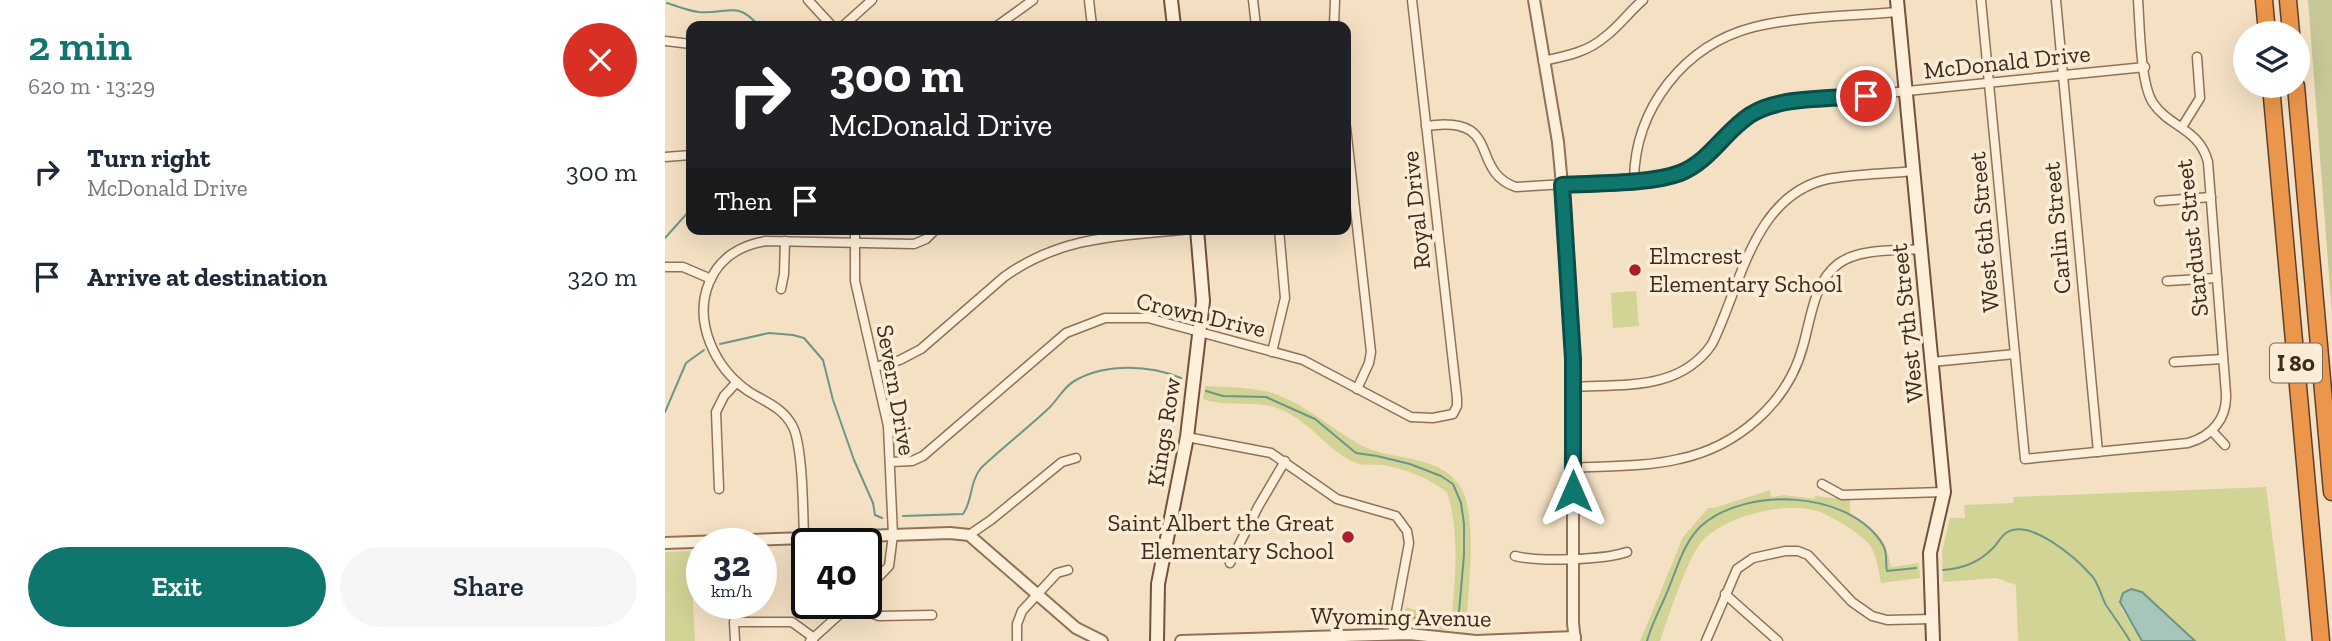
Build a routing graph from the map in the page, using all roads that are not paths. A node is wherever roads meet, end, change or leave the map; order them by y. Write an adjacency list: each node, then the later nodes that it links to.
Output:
1 (808, 0): 17 (street)
2 (872, 0): 18 (street)
3 (1033, 0): 19 (street)
4 (1089, 0): 20 (street)
5 (1171, 0): 21 (main road)
6 (1253, 0): 22 (street)
7 (1335, 0): 23 (street)
8 (1412, 0): 36 (street, Royal Drive)
9 (1534, 0): 29 (street)
10 (1643, 0): 29 (street)
11 (1981, 0): 32 (street, West 6th Street)
12 (2056, 0): 31 (street, Carlin Street)
13 (2138, 0): 30 (street, Stardust Street)
14 (2264, 0): 24 (highway)
15 (2288, 0): 25 (highway)
16 (1897, 6): 33 (main road, West 7th Street); 42 (street)
17 (827, 21)
18 (849, 21)
19 (1004, 21)
20 (1091, 21)
21 (1173, 21)
22 (1255, 21)
23 (1334, 21)
24 (2266, 21)
25 (2290, 21)
26 (665, 41): 27 (street)
27 (686, 43)
28 (2197, 57): 37 (street)
29 (1543, 61): 43 (street)
30 (2144, 68): 31 (street, McDonald Drive); 37 (street, Stardust Street)
31 (2063, 76): 32 (street, McDonald Drive); 73 (street, Carlin Street)
32 (1989, 83): 33 (street, McDonald Drive); 61 (street, West 6th Street)
33 (1906, 92): 41 (main road, West 7th Street); 42 (street, McDonald Drive)
34 (2272, 98): 112 (highway, I 80)
35 (2297, 98): 81 (highway, I 80)
36 (1426, 126): 43 (street, McDonald Drive); 69 (street, Royal Drive)
37 (2182, 127): 44 (street, Stardust Street)
38 (686, 155): 39 (street)
39 (665, 157)
40 (1351, 171): 68 (street)
41 (1914, 171): 53 (main road, West 7th Street); 67 (street)
42 (1634, 180): 43 (street, McDonald Drive)
43 (1562, 185): 67 (street)
44 (2211, 197): 45 (street); 55 (street, Stardust Street)
45 (2159, 201)
46 (855, 235): 52 (street, Severn Drive)
47 (930, 235): 52 (street)
48 (1107, 235): 65 (street)
49 (1198, 235): 59 (main road, Kings Row)
50 (1280, 235): 60 (street)
51 (785, 241): 52 (street); 56 (street); 58 (street)
52 (854, 243): 65 (street, Severn Drive)
53 (1921, 249): 63 (main road, West 7th Street); 77 (street)
54 (665, 267): 56 (street)
55 (2217, 278): 57 (street); 62 (street, Stardust Street)
56 (711, 279): 66 (street)
57 (2167, 282)
58 (781, 289)
59 (1200, 333): 60 (street, Crown Drive); 71 (main road, Kings Row); 76 (street, Crown Drive)
60 (1272, 352): 68 (street, Crown Drive)
61 (2015, 354): 63 (street); 73 (street, West 6th Street)
62 (2224, 359): 64 (street); 70 (street, Stardust Street)
63 (1932, 362): 80 (main road, West 7th Street)
64 (2174, 362)
65 (875, 367): 76 (street, Severn Drive)
66 (737, 382): 79 (street); 82 (street)
67 (1573, 387): 77 (street)
68 (1357, 389): 69 (street, Crown Drive)
69 (1453, 414)
70 (2212, 431): 72 (street); 73 (street)
71 (1187, 437): 75 (street); 107 (main road, Kings Row)
72 (2225, 446)
73 (2098, 452)
74 (1076, 458): 85 (street)
75 (1285, 461): 91 (street); 100 (street)
76 (890, 462): 84 (street, Severn Drive)
77 (1573, 468): 90 (street)
78 (1822, 484): 80 (street)
79 (719, 489)
80 (1944, 492): 99 (main road, West 7th Street)
81 (2332, 492)
82 (803, 528)
83 (882, 535): 84 (street)
84 (893, 535): 85 (street); 93 (street, Severn Drive)
85 (969, 535): 94 (street)
86 (791, 538): 87 (street)
87 (665, 543)
88 (1627, 552): 90 (street)
89 (1515, 556): 90 (street)
90 (1573, 558): 102 (street)
91 (1230, 563)
92 (1067, 570): 94 (street)
93 (882, 576)
94 (1038, 594): 105 (street); 106 (street)
95 (1725, 594): 99 (street); 109 (street); 110 (street)
96 (932, 615): 97 (street)
97 (882, 616)
98 (835, 619): 103 (street)
99 (1933, 619): 111 (main road, West 7th Street)
100 (1392, 634): 101 (street, Wyoming Avenue); 102 (street, Wyoming Avenue)
101 (1361, 638): 108 (street, Wyoming Avenue)
102 (1575, 639)
103 (812, 640): 104 (street)
104 (735, 641)
105 (1017, 641)
106 (1102, 641)
107 (1157, 641)
108 (1181, 641)
109 (1706, 641)
110 (1778, 641)
111 (1933, 641)
112 (2321, 641)

